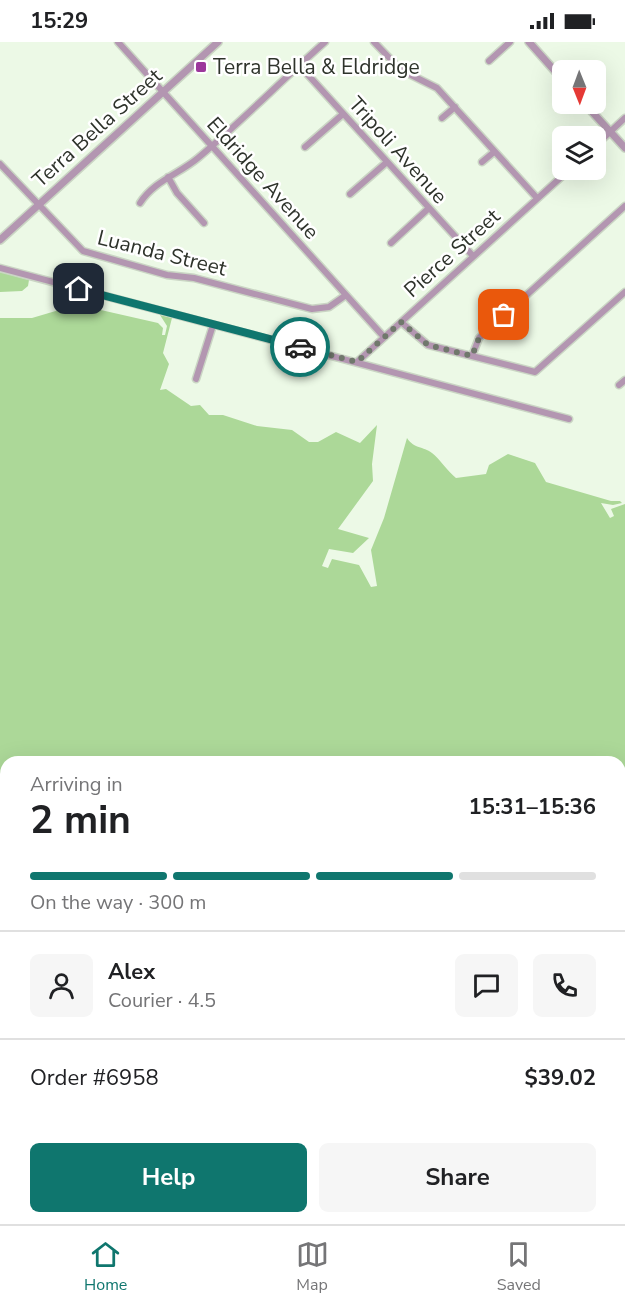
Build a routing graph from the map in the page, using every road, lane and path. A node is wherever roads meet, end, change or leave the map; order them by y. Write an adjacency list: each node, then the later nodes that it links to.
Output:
1 (118, 42): 10 (street, Eldridge Avenue)
2 (218, 42): 10 (street, Terra Bella Street)
3 (325, 42): 8 (street)
4 (374, 42): 11 (street)
5 (510, 42): 7 (street)
6 (529, 42): 9 (street)
7 (489, 61)
8 (299, 65): 12 (street, Tripoli Avenue); 18 (street)
9 (552, 68)
10 (163, 91): 18 (street, Eldridge Avenue); 30 (street, Terra Bella Street)
11 (455, 107): 14 (street); 21 (street)
12 (343, 114): 19 (street); 22 (street, Tripoli Avenue)
13 (594, 114): 16 (street)
14 (442, 118)
15 (625, 118): 16 (street)
16 (610, 132): 17 (street); 20 (street)
17 (606, 136)
18 (212, 146): 25 (street); 39 (street, Eldridge Avenue)
19 (305, 147)
20 (625, 148)
21 (494, 152): 23 (street); 28 (street)
22 (387, 162): 27 (street); 32 (street, Tripoli Avenue)
23 (482, 162)
24 (0, 164): 30 (street, Luanda Street)
25 (168, 177): 29 (street); 33 (street)
26 (558, 180): 28 (street, Pierce Street)
27 (350, 194)
28 (537, 198): 36 (street, Pierce Street)
29 (140, 203)
30 (37, 205): 34 (street, Terra Bella Street); 39 (street, Luanda Street)
31 (625, 206): 43 (street)
32 (429, 208): 35 (street); 36 (street, Tripoli Avenue)
33 (204, 223)
34 (0, 240)
35 (391, 243)
36 (473, 256): 40 (street, Pierce Street)
37 (0, 268): 41 (street)
38 (625, 292): 43 (street)
39 (346, 295): 42 (street, Eldridge Avenue)
40 (401, 322): 42 (street, Pierce Street); 43 (street)
41 (213, 325): 44 (street); 45 (street)
42 (384, 337): 44 (street, Pierce Street)
43 (472, 356)
44 (357, 362): 48 (street)
45 (196, 379)
46 (625, 380): 47 (street)
47 (619, 386)
48 (570, 419)

